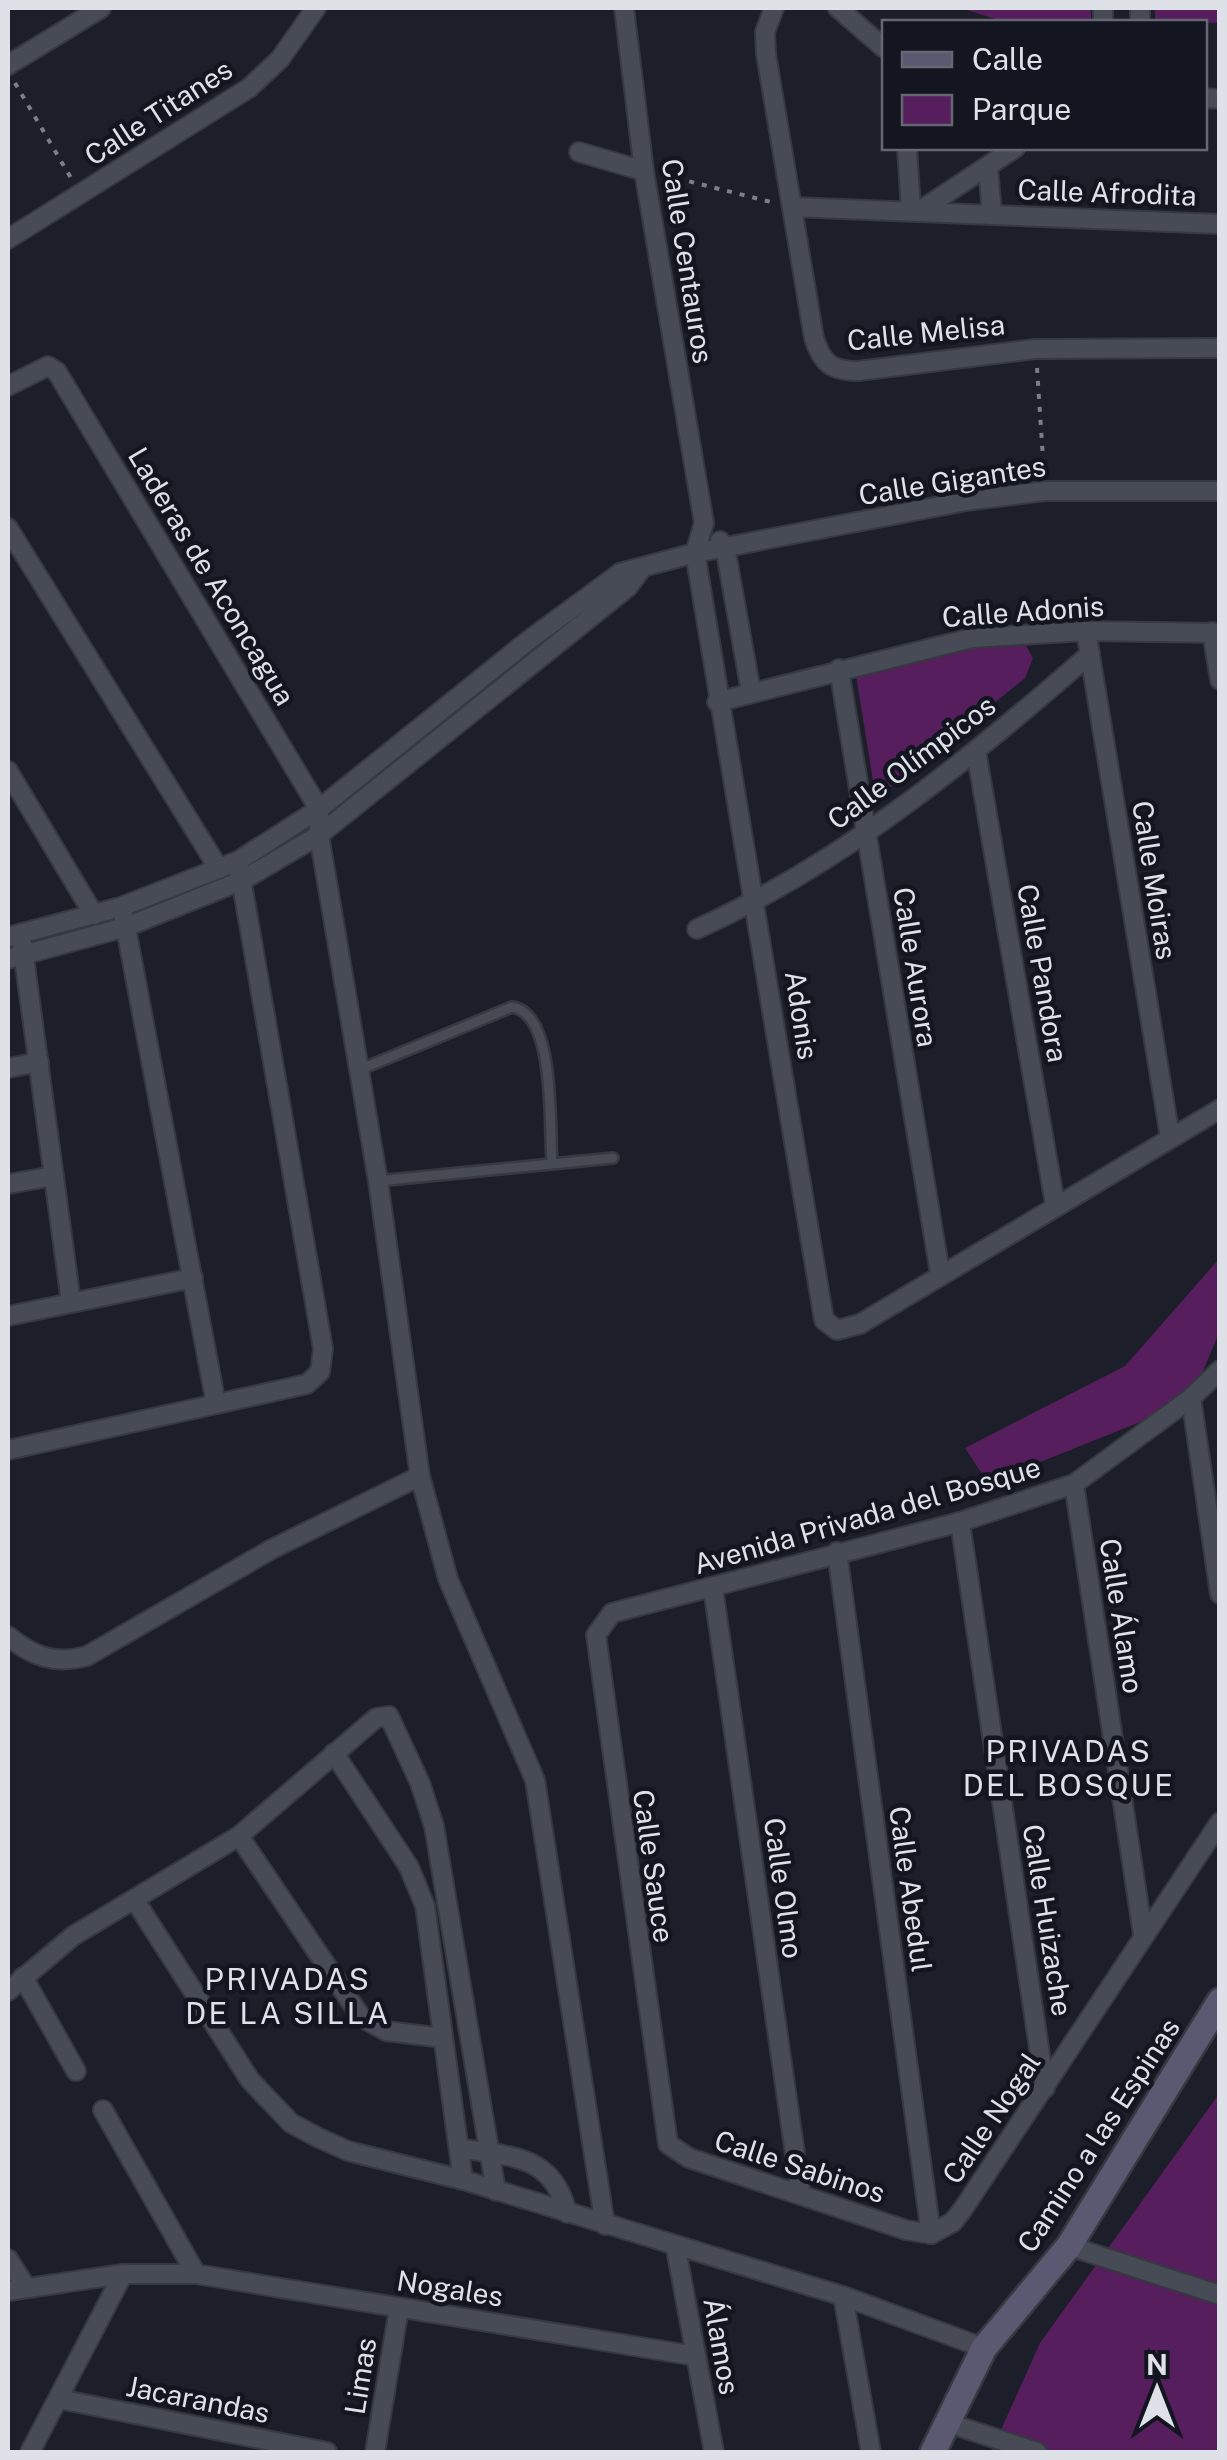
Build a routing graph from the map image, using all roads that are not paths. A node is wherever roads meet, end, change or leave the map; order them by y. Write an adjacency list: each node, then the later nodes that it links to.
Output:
1 (101, 8): 7 (street)
2 (316, 8): 17 (street, Calle Titanes)
3 (624, 8): 12 (street, Calle Centauros)
4 (774, 8): 13 (street, Calle Melisa)
5 (838, 8): 6 (street)
6 (882, 46)
7 (8, 68)
8 (907, 150): 14 (street)
9 (1012, 150): 11 (street)
10 (579, 152): 12 (street)
11 (988, 166): 14 (street); 15 (street, Calle Afrodita)
12 (644, 170): 21 (street, Calle Centauros)
13 (792, 207): 14 (street, Calle Afrodita); 18 (street, Calle Melisa)
14 (916, 210): 15 (street, Calle Afrodita)
15 (992, 215): 16 (street, Calle Afrodita)
16 (1220, 224)
17 (8, 240)
18 (1220, 348)
19 (8, 386): 35 (street, Laderas de Aconcagua)
20 (1220, 491): 23 (street, Calle Gigantes)
21 (704, 522): 23 (street); 24 (street, Calle Centauros)
22 (8, 528): 39 (street)
23 (725, 547): 24 (street, Calle Gigantes); 31 (street)
24 (695, 552): 25 (street, Calle Gigantes); 32 (street, Calle Centauros)
25 (642, 568): 35 (street, Calle Gigantes); 37 (street)
26 (1086, 632): 27 (street, Calle Adonis); 28 (street, Calle Moiras); 29 (street, Calle Adonis)
27 (1216, 632): 30 (street)
28 (1090, 654): 33 (street, Calle Olímpicos); 52 (street, Calle Moiras)
29 (839, 669): 31 (street, Calle Adonis); 36 (street, Calle Aurora)
30 (1220, 680)
31 (751, 692): 32 (street, Calle Adonis)
32 (717, 702): 41 (street, Adonis)
33 (976, 751): 36 (street, Calle Olímpicos); 58 (street, Calle Pandora)
34 (8, 771): 43 (street)
35 (320, 809): 37 (street); 38 (street, Calle Gigantes)
36 (866, 832): 41 (street, Calle Olímpicos); 59 (street, Calle Aurora)
37 (318, 835): 40 (street); 50 (street)
38 (238, 861): 39 (street, Calle Gigantes); 40 (street)
39 (219, 869): 42 (street, Calle Gigantes)
40 (244, 880): 44 (street); 65 (street)
41 (756, 902): 45 (street, Calle Olímpicos); 59 (street, Adonis)
42 (121, 907): 43 (street, Calle Gigantes); 44 (street)
43 (94, 915): 46 (street, Calle Gigantes)
44 (126, 927): 47 (street); 60 (street)
45 (697, 929)
46 (14, 935): 47 (street)
47 (16, 956): 48 (street)
48 (39, 1062): 49 (street); 55 (street)
49 (8, 1068)
50 (359, 1070): 54 (lane); 56 (street)
51 (1220, 1109): 52 (street)
52 (1170, 1137): 58 (street)
53 (613, 1158): 54 (lane)
54 (552, 1162): 56 (lane)
55 (54, 1176): 57 (street); 61 (street)
56 (378, 1181): 67 (street)
57 (8, 1184)
58 (1055, 1204): 59 (street)
59 (940, 1273)
60 (193, 1278): 61 (street); 65 (street)
61 (70, 1302): 62 (street)
62 (8, 1316)
63 (1220, 1370): 64 (street, Avenida Privada del Bosque)
64 (1191, 1398): 68 (street, Avenida Privada del Bosque); 72 (street)
65 (216, 1404): 66 (street)
66 (8, 1450)
67 (420, 1476): 74 (street); 94 (street)
68 (1074, 1484): 69 (street, Avenida Privada del Bosque); 79 (street, Calle Álamo)
69 (960, 1522): 70 (street, Avenida Privada del Bosque); 85 (street, Calle Huizache)
70 (837, 1552): 71 (street, Avenida Privada del Bosque); 95 (street, Calle Abedul)
71 (712, 1588): 73 (street, Avenida Privada del Bosque); 92 (street, Calle Olmo)
72 (1220, 1594)
73 (612, 1613): 87 (street, Calle Sauce)
74 (8, 1636)
75 (334, 1753): 77 (street); 83 (street); 89 (street)
76 (1220, 1822): 79 (street, Calle Nogal)
77 (239, 1836): 78 (street); 83 (street)
78 (136, 1902): 80 (street); 90 (street)
79 (1143, 1934): 85 (street, Calle Nogal)
80 (22, 1977): 81 (street); 84 (street)
81 (8, 1991)
82 (1218, 2007): 96 (street, Camino a las Espinas)
83 (443, 2038): 88 (street)
84 (76, 2071)
85 (1045, 2088): 95 (street, Calle Nogal)
86 (103, 2110): 100 (street)
87 (664, 2132): 92 (street, Calle Sabinos)
88 (459, 2148): 89 (street); 90 (street)
89 (489, 2154): 91 (street); 93 (street)
90 (463, 2180): 91 (street)
91 (496, 2190): 93 (street)
92 (801, 2195): 95 (street, Calle Sabinos)
93 (568, 2213): 94 (street)
94 (605, 2225): 97 (street)
95 (931, 2234)
96 (1069, 2246): 102 (street); 105 (street, Camino a las Espinas)
97 (676, 2249): 103 (street); 106 (street, Álamos)
98 (8, 2259): 101 (street)
99 (123, 2274): 100 (street, Nogales); 101 (street, Nogales); 107 (street)
100 (196, 2274): 104 (street, Nogales)
101 (17, 2289)
102 (1220, 2295)
103 (843, 2296): 105 (street); 113 (street)
104 (399, 2308): 106 (street, Nogales); 111 (street, Limas)
105 (984, 2348): 108 (street, Camino a las Espinas)
106 (695, 2356): 112 (street, Álamos)
107 (59, 2399): 109 (street); 110 (street, Jacarandas)
108 (945, 2422): 114 (street, Camino a las Espinas); 115 (street)
109 (30, 2452)
110 (327, 2452)
111 (375, 2452)
112 (714, 2452)
113 (871, 2452)
114 (933, 2452)
115 (1037, 2452)

